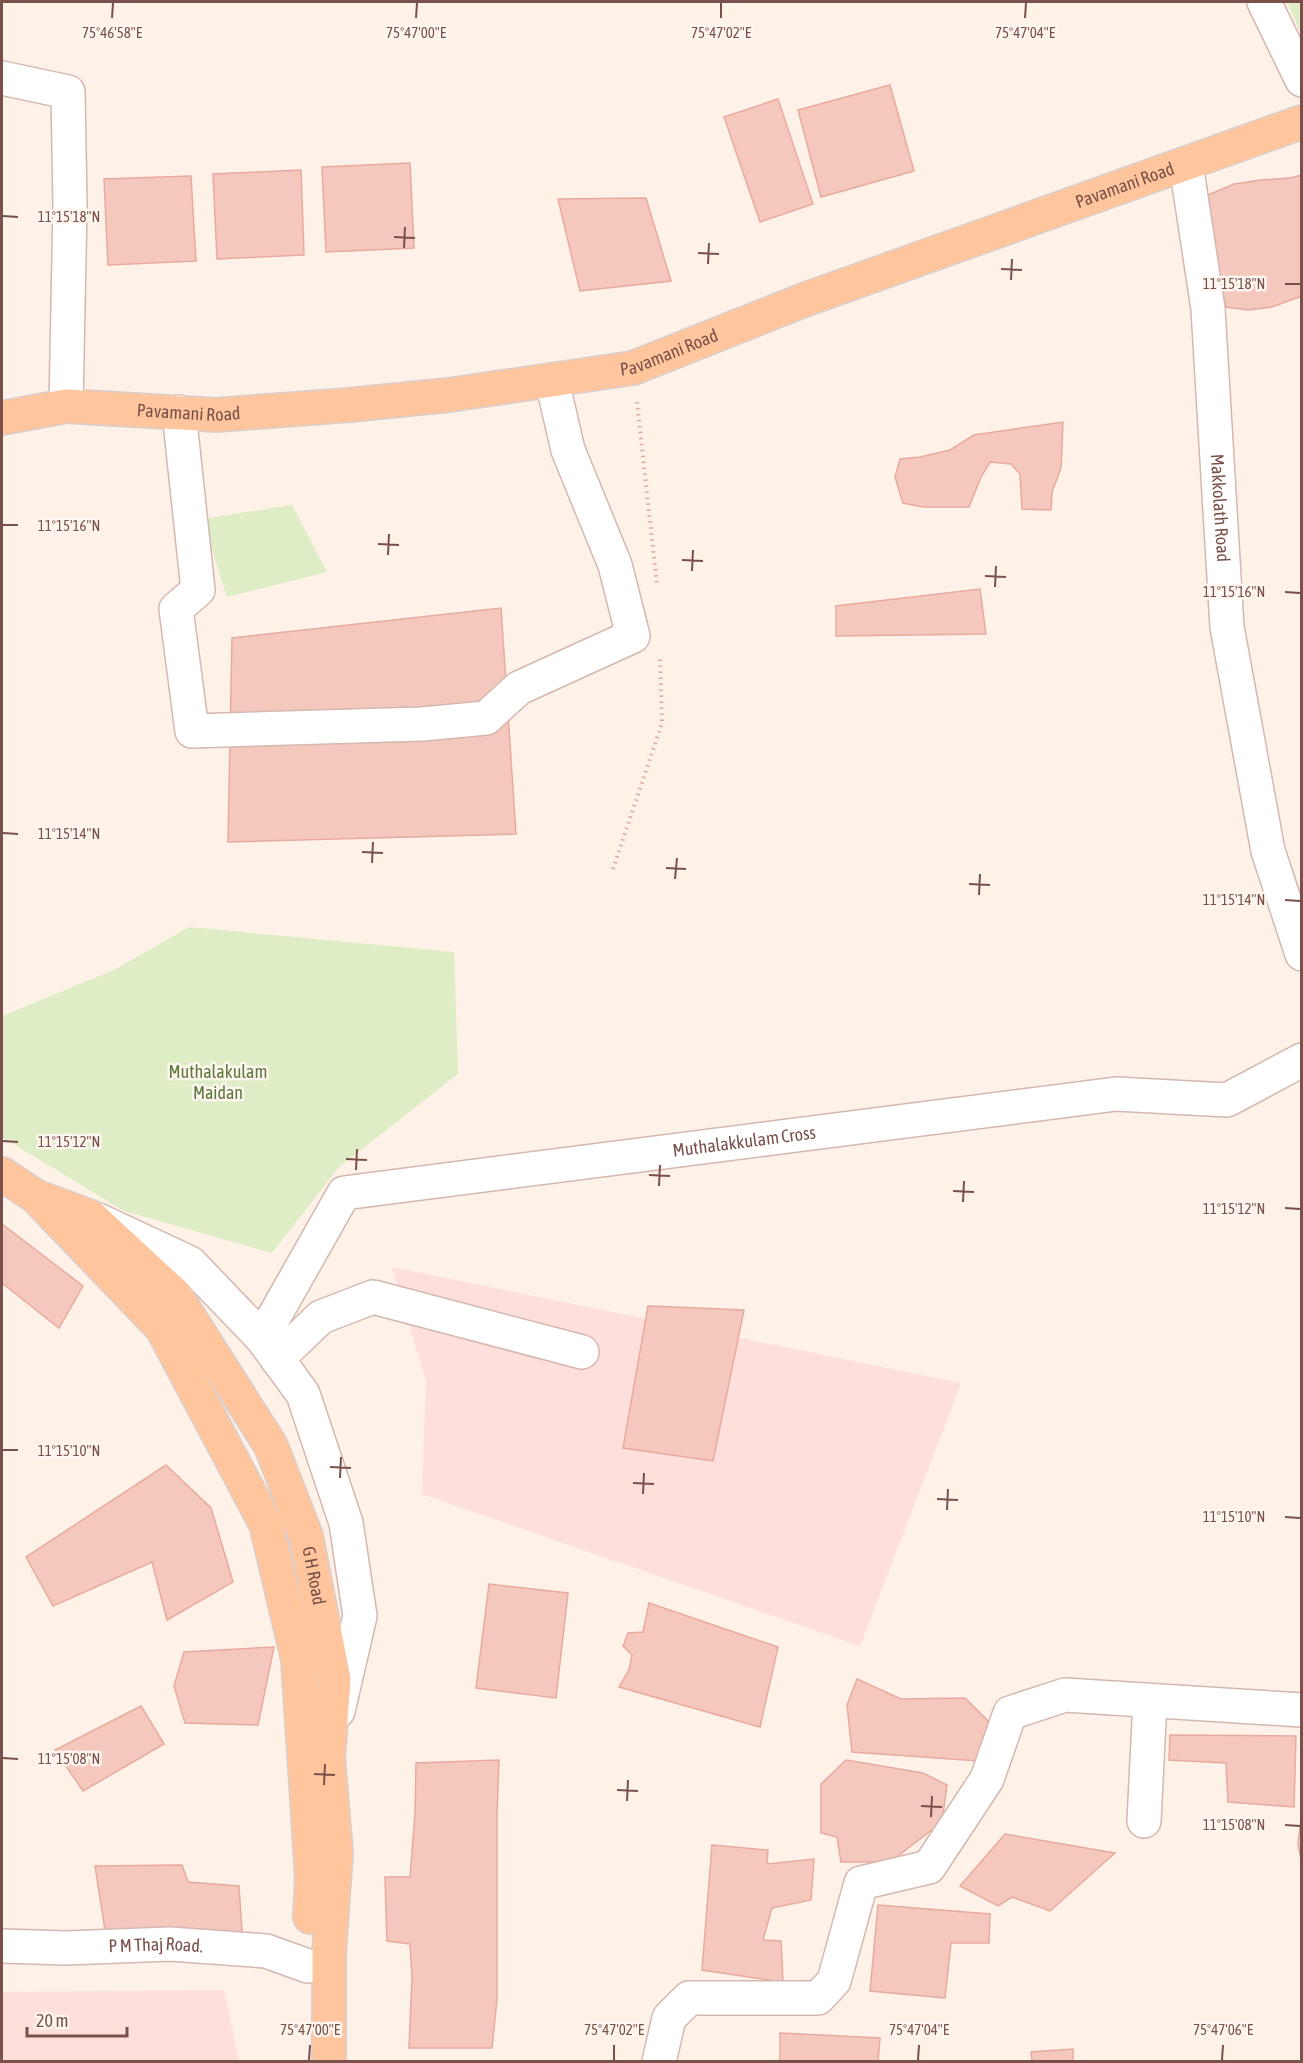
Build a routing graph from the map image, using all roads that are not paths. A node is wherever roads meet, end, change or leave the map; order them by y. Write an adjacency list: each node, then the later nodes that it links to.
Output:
1 (1264, 2): 3 (street)
2 (2, 78): 7 (street)
3 (1302, 80)
4 (1302, 122): 5 (main road, Pavamani Road)
5 (1186, 164): 6 (main road, Pavamani Road); 10 (street, Makkolath Road)
6 (552, 381): 8 (main road, Pavamani Road); 8 (street)
7 (66, 406): 8 (main road, Pavamani Road); 9 (main road, Pavamani Road)
8 (179, 412)
9 (2, 418)
10 (1302, 954)
11 (1302, 1060): 15 (street, Muthalakkulam Cross)
12 (2, 1174): 13 (main road, G H Road)
13 (35, 1196): 14 (main road, G H Road); 22 (main road, G H Road)
14 (91, 1217): 15 (street); 19 (main road, G H Road)
15 (270, 1348): 16 (street); 19 (street)
16 (582, 1352)
17 (1150, 1701): 18 (street); 20 (street); 25 (street)
18 (1302, 1710)
19 (328, 1758): 24 (main road, G H Road)
20 (1144, 1821)
21 (2, 1946): 22 (street, P M Thaj Road.)
22 (308, 1966): 23 (main road, G H Road)
23 (310, 2061)
24 (329, 2061)
25 (659, 2061)

